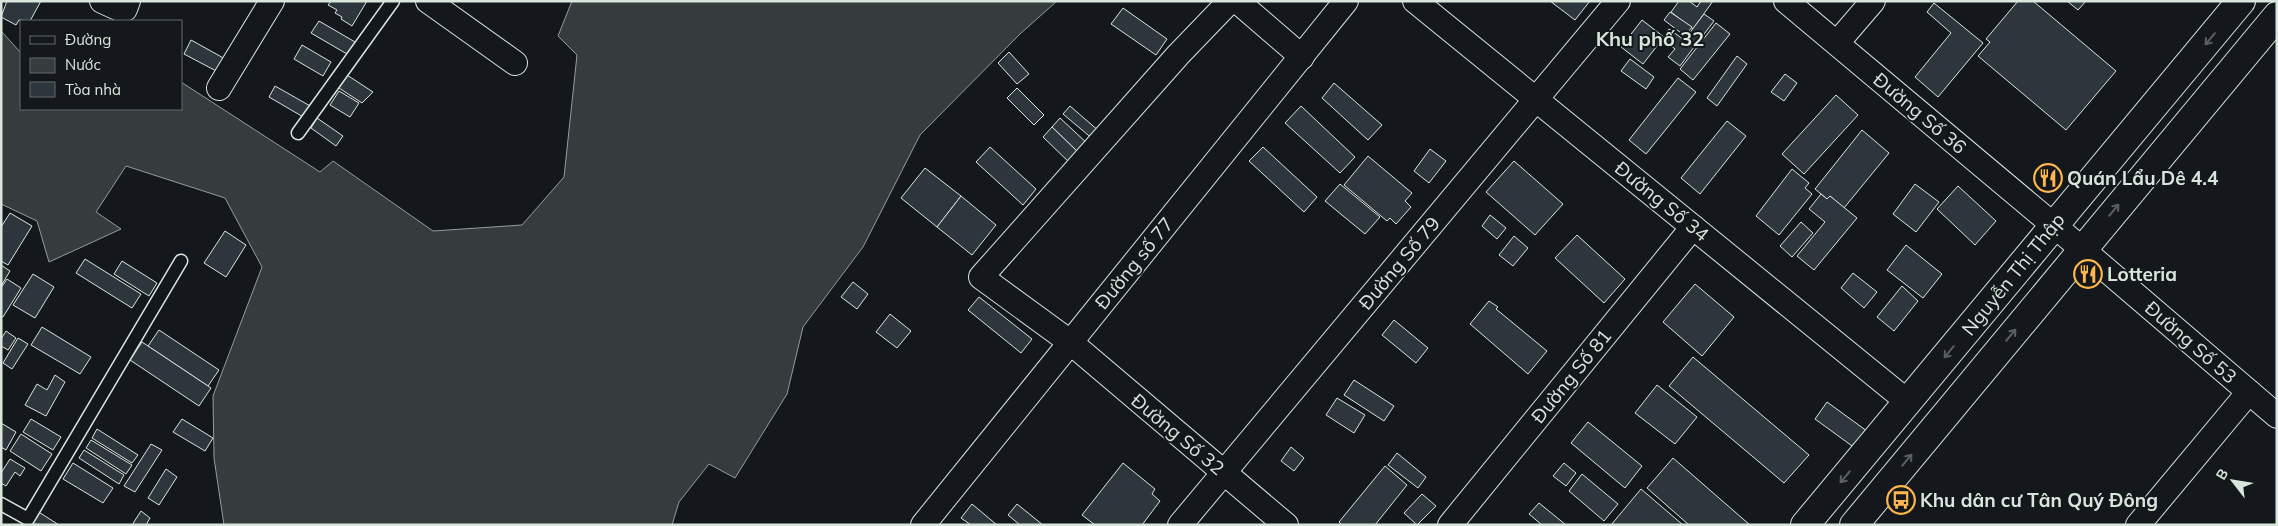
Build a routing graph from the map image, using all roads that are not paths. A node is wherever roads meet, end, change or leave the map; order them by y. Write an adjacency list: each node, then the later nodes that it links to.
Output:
1 (102, 1): 13 (street)
2 (272, 1): 18 (street)
3 (393, 1): 20 (lane)
4 (428, 1): 17 (street)
5 (1230, 1): 25 (street, Đường Số 32)
6 (1237, 1): 16 (street)
7 (1346, 1): 16 (street, Đường số 77)
8 (1416, 1): 19 (street, Đường Số 34)
9 (1618, 1): 19 (street, Đường Số 79)
10 (1786, 1): 15 (street, Đường Số 36)
11 (1873, 1): 15 (street)
12 (2241, 1): 21 (main road, Nguyễn Thị Thập, one-way to 21)
13 (127, 5)
14 (2277, 16): 23 (main road, Nguyễn Thị Thập, one-way to 14)
15 (1837, 43): 21 (street, Đường Số 36)
16 (1302, 57): 25 (street, Đường số 77)
17 (515, 63)
18 (219, 88)
19 (1537, 100): 22 (street, Đường Số 34); 29 (street, Đường Số 79)
20 (298, 134)
21 (2053, 225): 23 (street, Đường Số 36); 27 (main road, Nguyễn Thị Thập, one-way to 27)
22 (1692, 227): 27 (street, Đường Số 34); 34 (street, Đường Số 81)
23 (2082, 249): 26 (street, Đường Số 53); 36 (main road, Nguyễn Thị Thập, one-way to 23)
24 (181, 261): 30 (lane)
25 (1070, 342): 29 (street, Đường Số 32); 31 (street, Đường số 77)
26 (2249, 392): 28 (street, Đường Số 53); 37 (street)
27 (1908, 402): 35 (main road, Nguyễn Thị Thập, one-way to 35)
28 (2277, 416)
29 (1223, 472): 32 (street, Đường Số 79); 33 (street, Đường Số 32)
30 (1, 504)
31 (923, 525)
32 (1180, 525)
33 (1286, 525)
34 (1450, 525)
35 (1805, 525)
36 (1854, 525)
37 (2138, 525)

